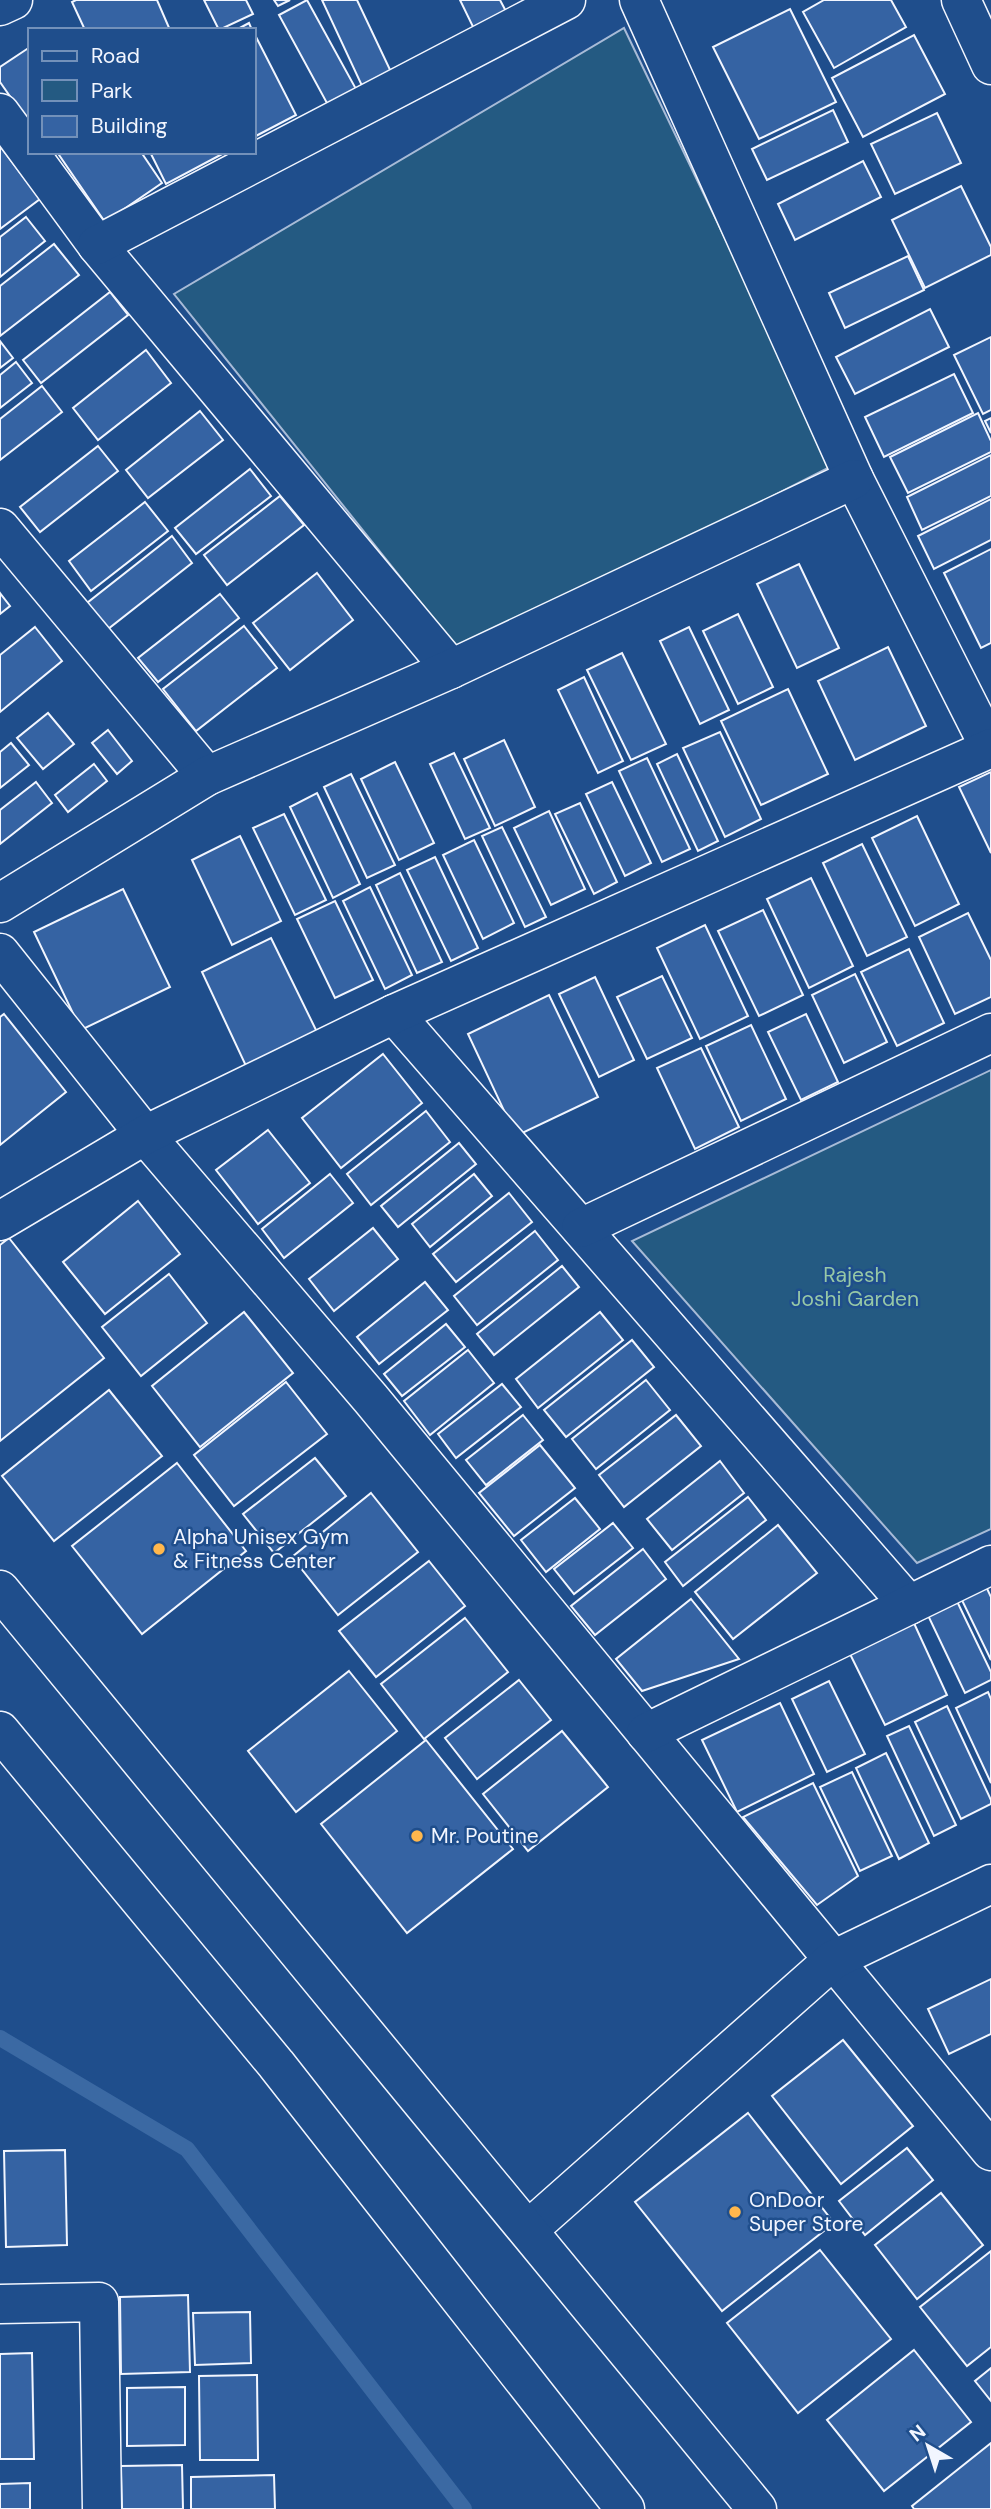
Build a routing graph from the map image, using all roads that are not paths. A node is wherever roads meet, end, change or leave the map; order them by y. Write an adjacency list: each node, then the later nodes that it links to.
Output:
1 (13, 0): 5 (street)
2 (566, 0): 10 (street)
3 (639, 0): 11 (street)
4 (961, 0): 6 (street)
5 (0, 6)
6 (991, 65)
7 (0, 113): 8 (street)
8 (28, 151)
9 (30, 154): 10 (street)
10 (97, 245): 13 (street)
11 (854, 479): 13 (street); 14 (street)
12 (0, 528): 15 (street)
13 (451, 669): 15 (street)
14 (991, 748): 18 (street)
15 (207, 776): 16 (street)
16 (0, 903)
17 (0, 953): 20 (street)
18 (394, 1014): 20 (street); 22 (street)
19 (991, 1033): 22 (street)
20 (145, 1135): 21 (street); 27 (street)
21 (0, 1221)
22 (581, 1228): 25 (street)
23 (991, 1565): 25 (street)
24 (0, 1590): 31 (street)
25 (909, 1605): 27 (street)
26 (0, 1731): 34 (street)
27 (646, 1733): 29 (street)
28 (991, 1884): 29 (street)
29 (833, 1960): 30 (street); 31 (street)
30 (991, 2151)
31 (528, 2230): 35 (street)
32 (0, 2304): 33 (street)
33 (102, 2509)
34 (625, 2509)
35 (757, 2509)

